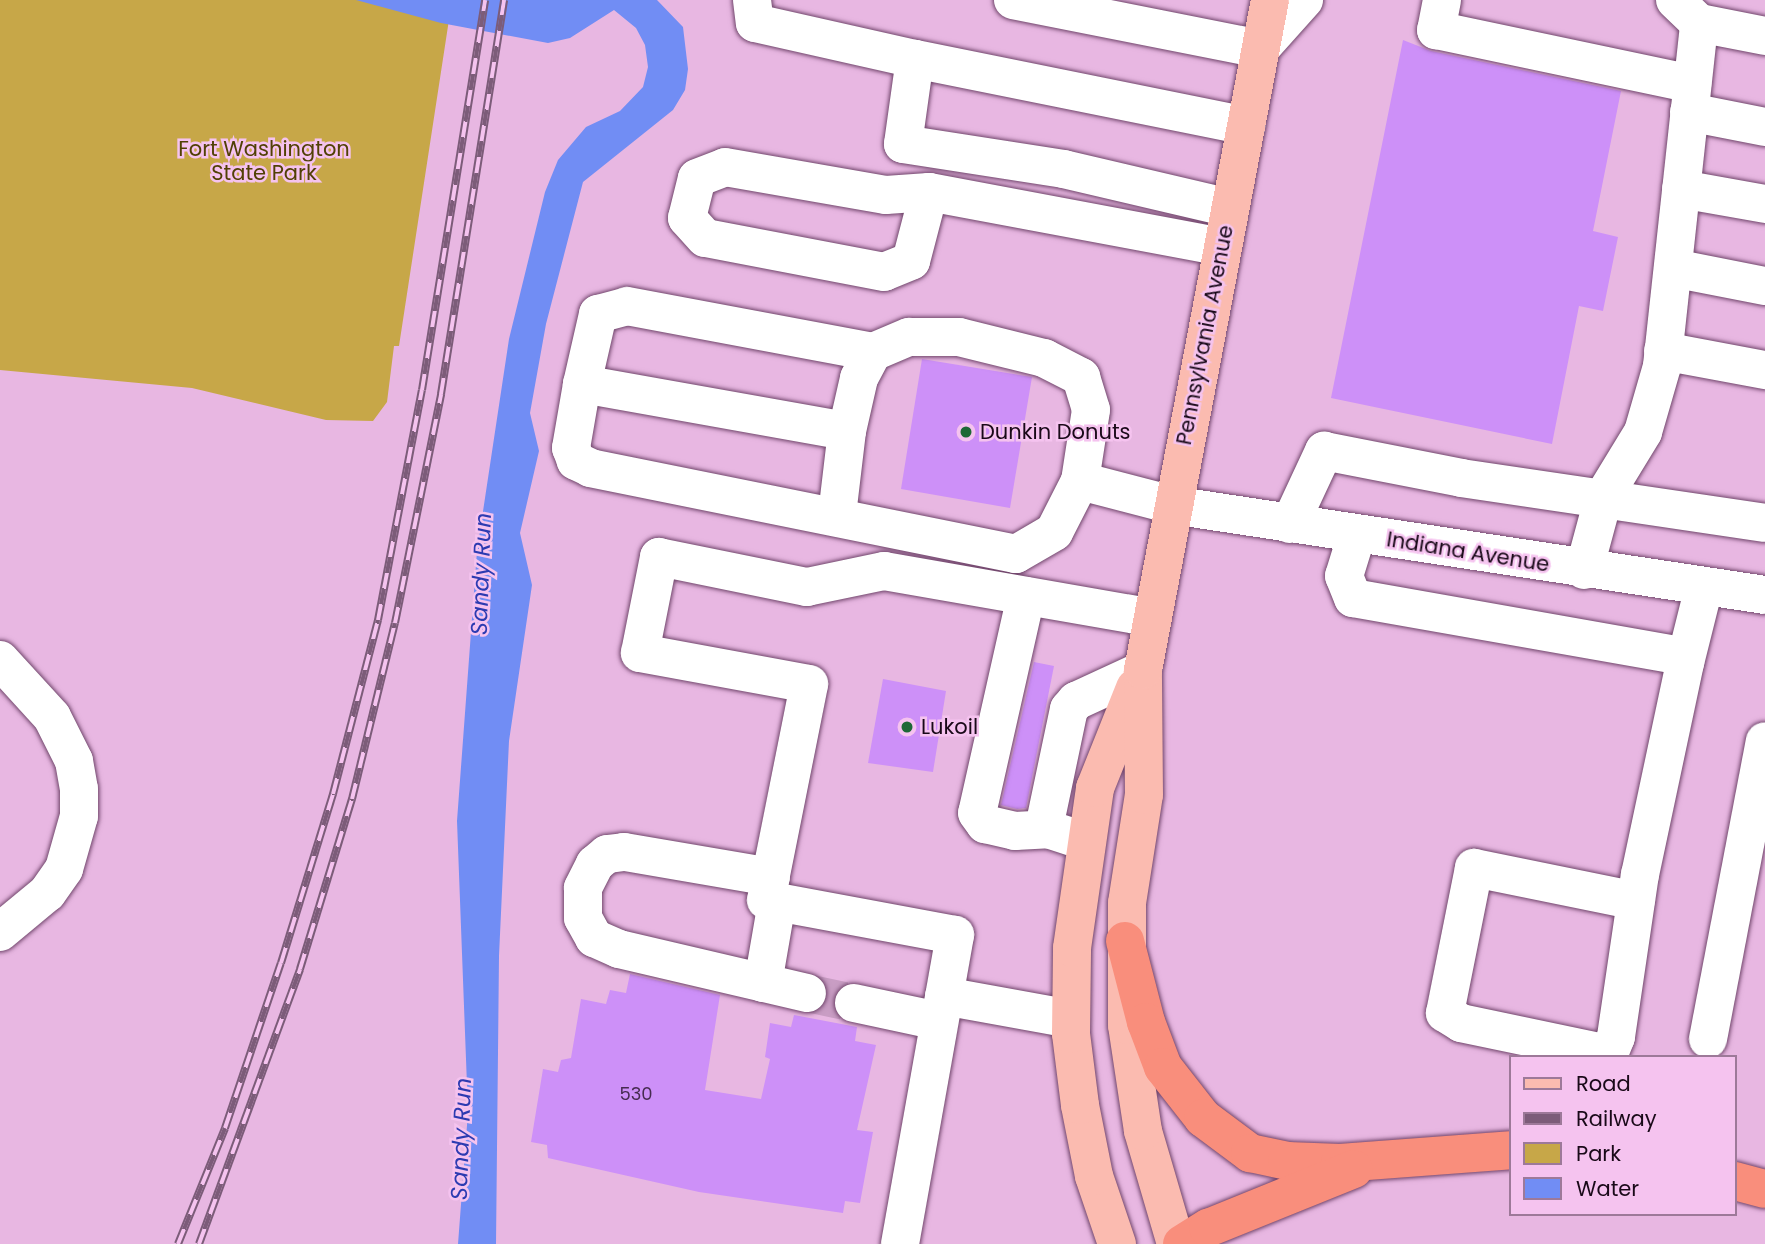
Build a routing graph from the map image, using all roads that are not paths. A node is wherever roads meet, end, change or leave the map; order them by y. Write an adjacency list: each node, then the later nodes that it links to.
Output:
1 (752, 0): 9 (street)
2 (1013, 0): 8 (street)
3 (1270, 0): 8 (main road, Pennsylvania Avenue)
4 (1304, 0): 8 (street)
5 (1442, 0): 10 (street)
6 (1687, 12): 7 (street); 10 (street)
7 (1765, 36)
8 (1261, 49): 11 (main road, Pennsylvania Avenue)
9 (915, 59): 11 (street); 16 (street)
10 (1691, 98): 12 (street); 13 (street)
11 (1246, 126): 16 (main road, Pennsylvania Avenue)
12 (1765, 127)
13 (1681, 189): 15 (street); 18 (street)
14 (929, 192): 14 (street); 17 (street)
15 (1765, 204)
16 (1230, 208): 17 (main road, Pennsylvania Avenue)
17 (1222, 247): 27 (main road, Pennsylvania Avenue)
18 (1673, 268): 19 (street); 20 (street)
19 (1765, 286)
20 (1663, 351): 22 (street); 26 (street)
21 (873, 352): 23 (street); 24 (street); 25 (street)
22 (1765, 370)
23 (582, 384): 24 (street); 28 (street)
24 (847, 431): 28 (street)
25 (1080, 481): 27 (street, Indiana Avenue); 28 (street)
26 (1604, 496): 29 (street); 30 (street); 32 (street)
27 (1172, 505): 30 (street, Indiana Avenue); 36 (main road, Pennsylvania Avenue)
28 (837, 515)
29 (1765, 523)
30 (1290, 524): 31 (street, Indiana Avenue)
31 (1357, 534): 32 (street, Indiana Avenue); 38 (street)
32 (1584, 570): 33 (street, Indiana Avenue)
33 (1704, 587): 34 (street, Indiana Avenue); 38 (street)
34 (1765, 595)
35 (1026, 596): 36 (street); 41 (street); 43 (street)
36 (1152, 618): 39 (main road, Pennsylvania Avenue)
37 (0, 660): 45 (street)
38 (1685, 663): 44 (street)
39 (1143, 670): 41 (street); 42 (main road, Pennsylvania Avenue); 46 (main road, Pennsylvania Avenue)
40 (1765, 741): 52 (street)
41 (1048, 829): 42 (street)
42 (1085, 842): 51 (main road, Pennsylvania Avenue)
43 (774, 889): 47 (street); 47 (street); 50 (street)
44 (1636, 901): 44 (street)
45 (0, 932)
46 (1125, 941): 54 (highway); 59 (main road, Pennsylvania Avenue)
47 (763, 983): 48 (street)
48 (807, 993)
49 (854, 1003): 50 (street)
50 (942, 1008): 51 (street); 57 (street)
51 (1071, 1019): 58 (main road, Pennsylvania Avenue)
52 (1708, 1039)
53 (1510, 1150): 54 (highway)
54 (1390, 1159): 60 (highway)
55 (1737, 1182): 56 (highway)
56 (1765, 1189)
57 (900, 1244)
58 (1117, 1244)
59 (1175, 1244)
60 (1182, 1244)

